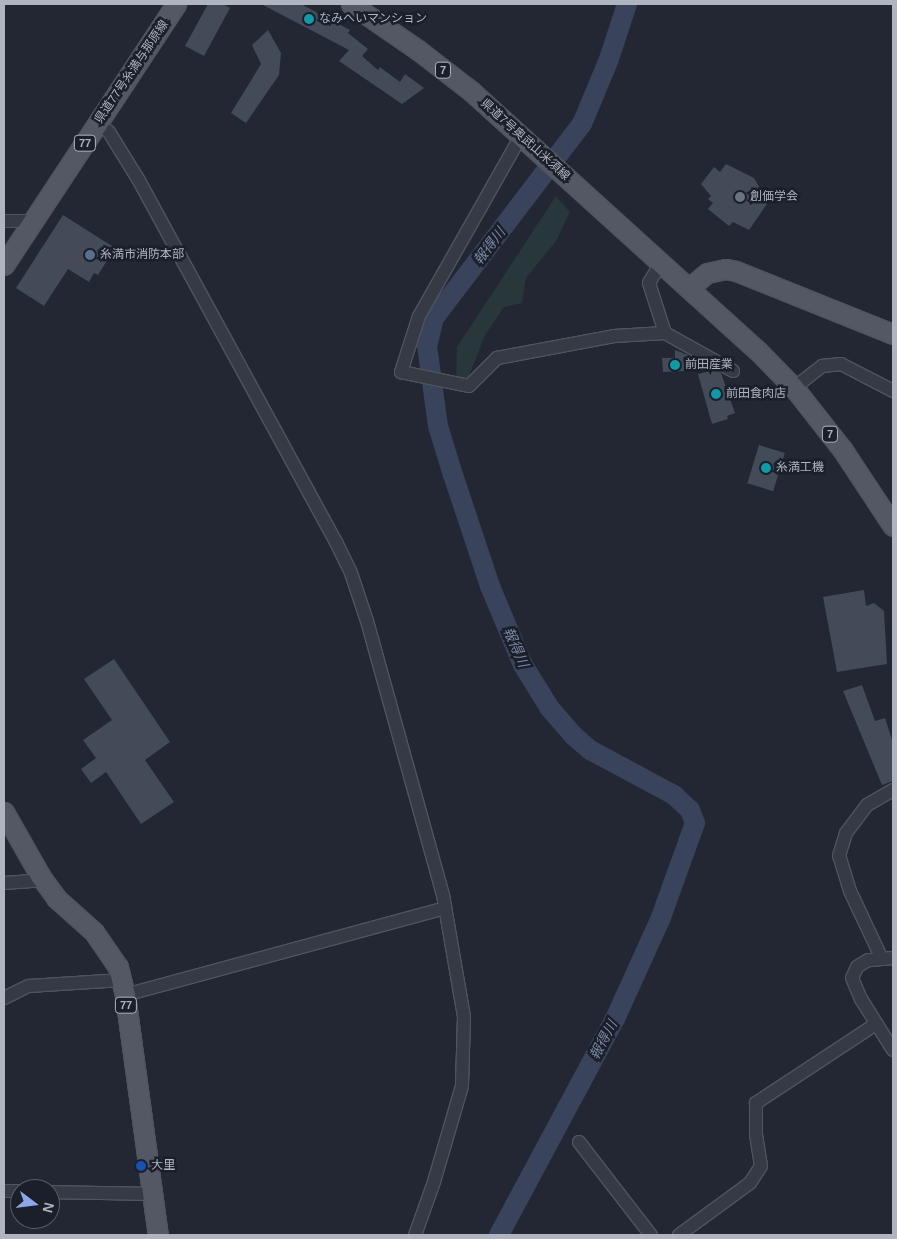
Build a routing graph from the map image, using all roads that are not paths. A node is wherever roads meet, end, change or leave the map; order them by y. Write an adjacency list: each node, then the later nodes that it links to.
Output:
1 (176, 4): 3 (main road, 県道77号糸満与那原線 / 77)
2 (351, 4): 4 (main road, 県道7号奥武山米須線 / 7)
3 (98, 123): 6 (main road, 県道77号糸満与那原線 / 77); 20 (street)
4 (525, 140): 7 (main road, 県道7号奥武山米須線 / 7); 10 (street)
5 (4, 221): 6 (street)
6 (33, 221): 8 (main road, 県道77号糸満与那原線 / 77)
7 (661, 263): 9 (main road, 県道7号奥武山米須線 / 7); 10 (street)
8 (4, 265)
9 (689, 288): 11 (main road); 13 (main road, 県道7号奥武山米須線 / 7)
10 (665, 333): 12 (street)
11 (893, 334)
12 (734, 372)
13 (794, 388): 14 (street); 15 (main road, 県道7号奥武山米須線 / 7)
14 (893, 391)
15 (893, 526)
16 (893, 790): 21 (street)
17 (4, 812): 18 (main road, 77)
18 (41, 877): 19 (street); 22 (main road, 77)
19 (4, 883)
20 (445, 908): 22 (street); 31 (street)
21 (888, 959): 24 (street)
22 (124, 988): 23 (street); 28 (main road, 77)
23 (4, 998)
24 (876, 1024): 25 (street); 32 (street)
25 (893, 1050)
26 (579, 1142): 29 (street)
27 (60, 1192): 28 (street)
28 (151, 1194): 30 (main road, 77)
29 (645, 1233)
30 (158, 1235)
31 (415, 1235)
32 (679, 1235)

